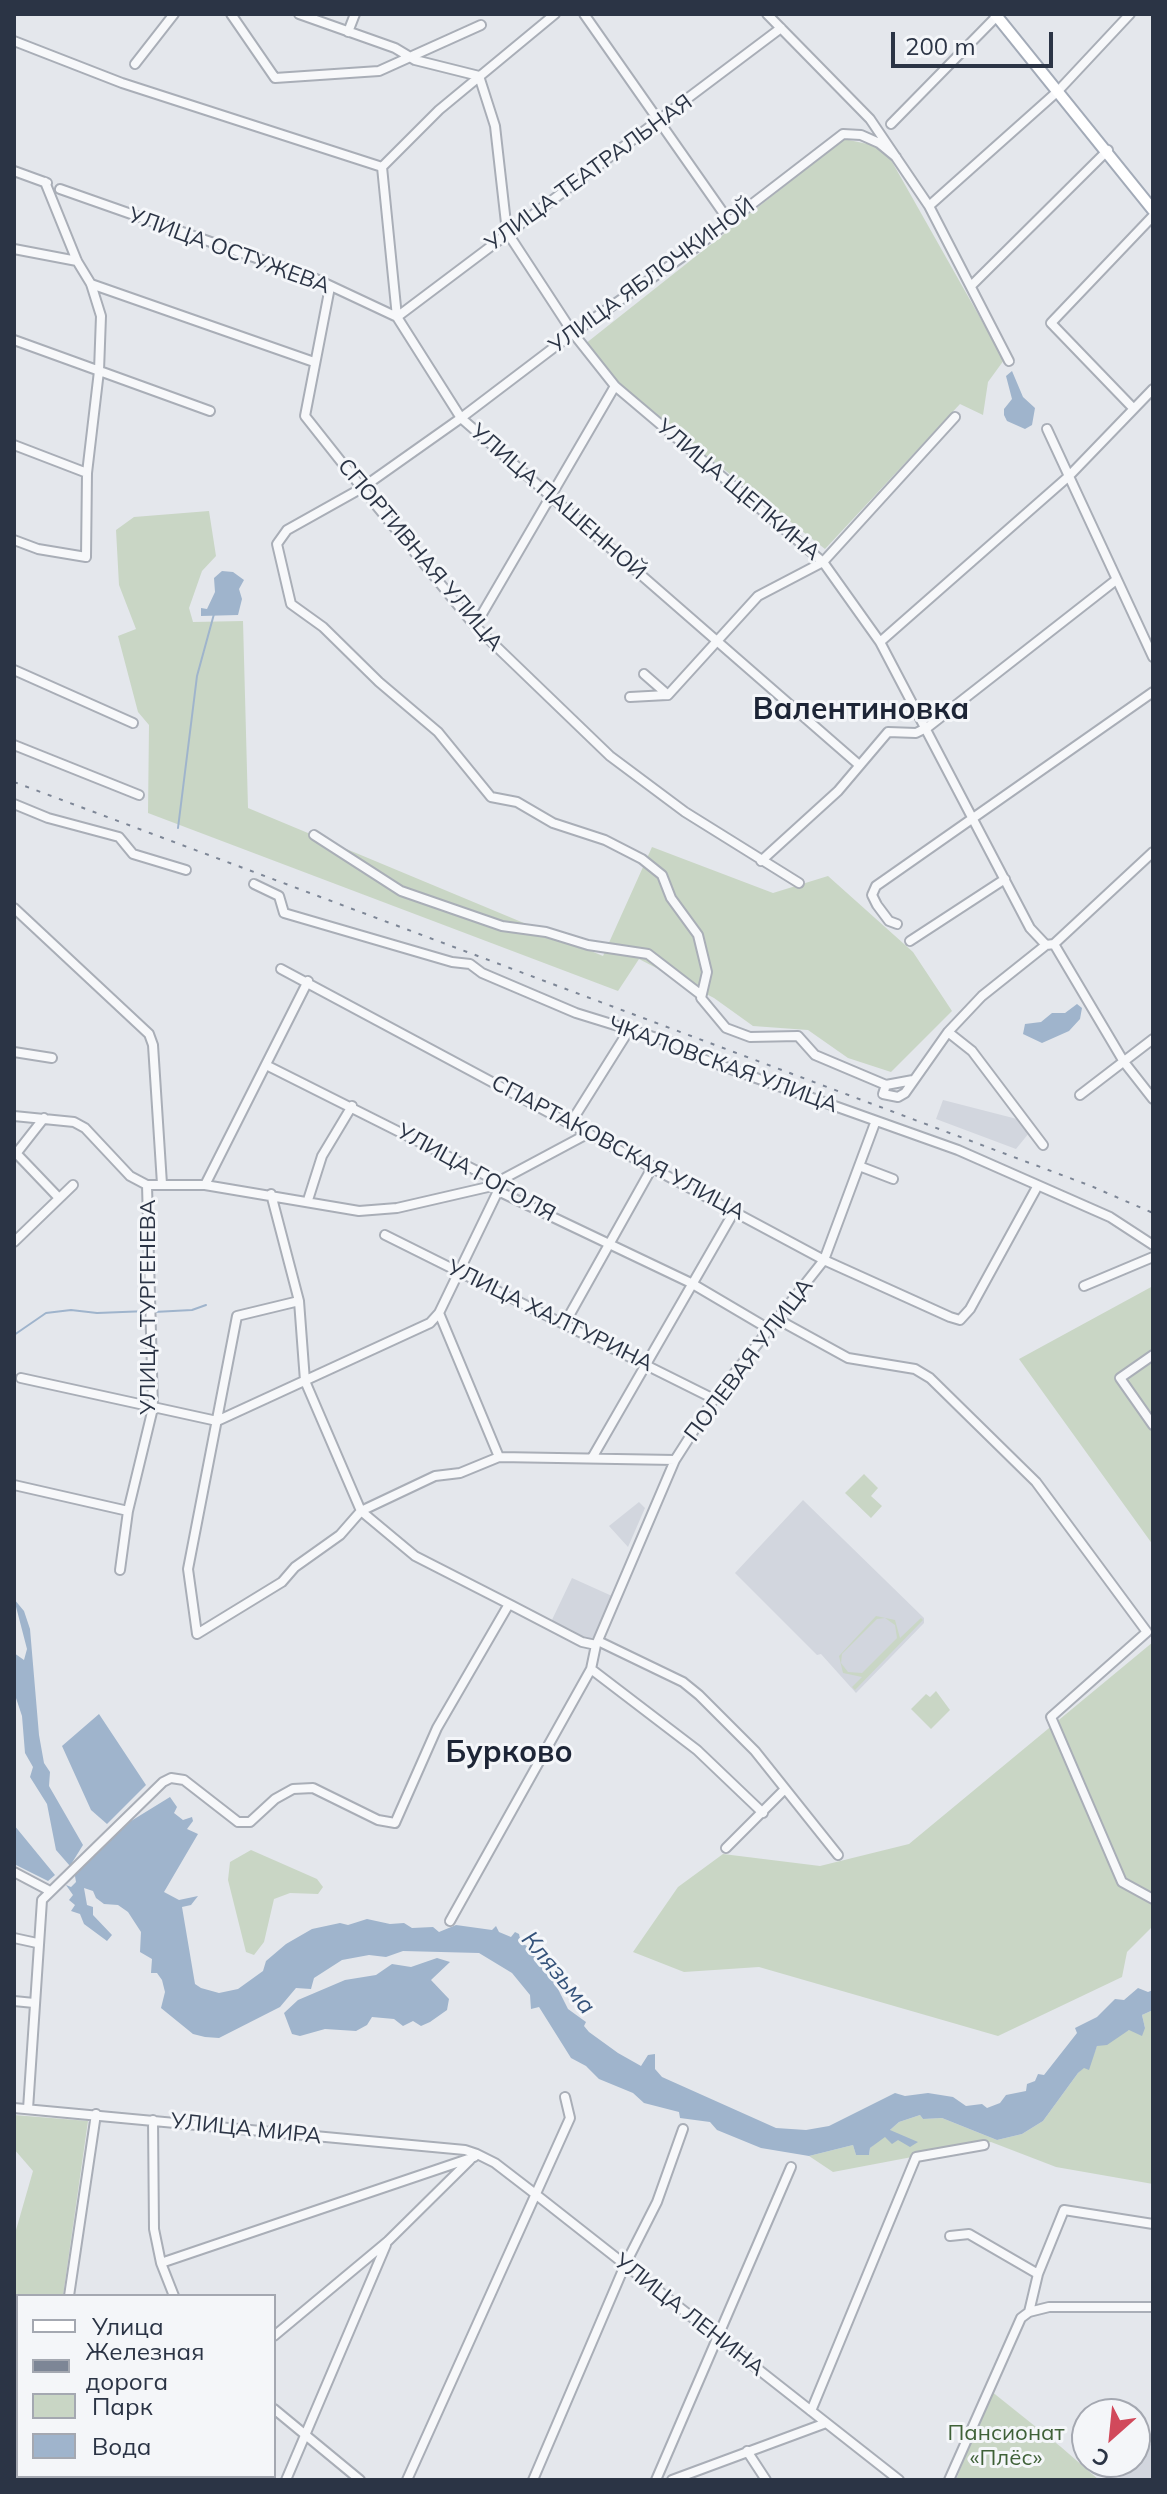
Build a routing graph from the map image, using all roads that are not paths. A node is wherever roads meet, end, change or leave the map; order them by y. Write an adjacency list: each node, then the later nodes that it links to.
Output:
1 (174, 14): 15 (street)
2 (231, 14): 14 (street)
3 (299, 14): 12 (street)
4 (355, 14): 12 (street)
5 (555, 14): 16 (street)
6 (584, 14): 18 (street)
7 (767, 14): 11 (street)
8 (1130, 14): 17 (street)
9 (996, 15): 17 (main road); 19 (street)
10 (481, 25): 14 (street)
11 (781, 28): 18 (street, УЛИЦА ТЕАТРАЛЬНАЯ); 21 (street)
12 (348, 32): 14 (street)
13 (14, 41): 22 (street)
14 (410, 57): 16 (street)
15 (135, 64)
16 (479, 76): 22 (street); 28 (street, УЛИЦА ЩЕПКИНА)
17 (1058, 91): 20 (main road); 25 (street)
18 (660, 122): 27 (street); 28 (street, УЛИЦА ТЕАТРАЛЬНАЯ)
19 (891, 124)
20 (1108, 150): 26 (main road); 32 (street)
21 (896, 157): 25 (street); 27 (street, УЛИЦА ЯБЛОЧКИНОЙ)
22 (382, 167): 34 (street, УЛИЦА ПАШЕННОЙ)
23 (14, 171): 30 (street)
24 (60, 189): 33 (street, УЛИЦА ОСТУЖЕВА)
25 (929, 206): 32 (street)
26 (1153, 213): 42 (street)
27 (729, 221): 35 (street, УЛИЦА ЯБЛОЧКИНОЙ)
28 (507, 232): 34 (street, УЛИЦА ТЕАТРАЛЬНАЯ); 35 (street, УЛИЦА ЩЕПКИНА)
29 (14, 249): 30 (street)
30 (77, 261): 31 (street)
31 (91, 284): 38 (street); 39 (street)
32 (972, 285): 37 (street)
33 (330, 287): 34 (street, УЛИЦА ОСТУЖЕВА); 38 (street, СПОРТИВНАЯ УЛИЦА)
34 (397, 317): 45 (street, УЛИЦА ПАШЕННОЙ)
35 (573, 333): 40 (street, УЛИЦА ЩЕПКИНА); 45 (street, УЛИЦА ЯБЛОЧКИНОЙ)
36 (14, 340): 39 (street)
37 (1009, 361)
38 (314, 362): 50 (street, СПОРТИВНАЯ УЛИЦА)
39 (99, 371): 43 (street); 48 (street)
40 (615, 386): 51 (street); 53 (street, УЛИЦА ЩЕПКИНА)
41 (1153, 389): 42 (street)
42 (1133, 408): 49 (street)
43 (210, 411)
44 (955, 417): 53 (street)
45 (461, 418): 50 (street, УЛИЦА ЯБЛОЧКИНОЙ); 51 (street, УЛИЦА ПАШЕННОЙ)
46 (1047, 429): 49 (street)
47 (14, 445): 48 (street)
48 (87, 473): 52 (street)
49 (1069, 476): 54 (street); 57 (street)
50 (362, 488): 55 (street, СПОРТИВНАЯ УЛИЦА); 84 (street, УЛИЦА ЯБЛОЧКИНОЙ)
51 (553, 495): 55 (street); 56 (street, УЛИЦА ПАШЕННОЙ)
52 (14, 540)
53 (823, 562): 56 (street); 57 (street, УЛИЦА ЩЕПКИНА)
54 (1116, 580): 58 (street); 65 (street)
55 (475, 626): 73 (street, СПОРТИВНАЯ УЛИЦА)
56 (717, 642): 62 (street); 67 (street, УЛИЦА ПАШЕННОЙ)
57 (880, 642): 65 (street, УЛИЦА ЩЕПКИНА)
58 (1153, 657)
59 (14, 670): 64 (street)
60 (644, 674): 62 (street)
61 (1153, 692): 70 (street)
62 (668, 695): 63 (street)
63 (630, 697)
64 (133, 723)
65 (928, 727): 67 (street); 70 (street, УЛИЦА ЩЕПКИНА)
66 (14, 745): 68 (street)
67 (858, 764): 73 (street)
68 (139, 795)
69 (14, 804): 74 (street)
70 (974, 819): 75 (street, УЛИЦА ЩЕПКИНА); 79 (street)
71 (314, 835): 84 (street)
72 (1153, 852): 81 (street)
73 (761, 861): 76 (street, СПОРТИВНАЯ УЛИЦА)
74 (186, 870)
75 (1005, 879): 80 (street); 81 (street, УЛИЦА ЩЕПКИНА)
76 (799, 883)
77 (254, 884): 85 (street, ЧКАЛОВСКАЯ УЛИЦА)
78 (14, 908): 105 (street, УЛИЦА ТУРГЕНЕВА)
79 (897, 924)
80 (910, 941)
81 (1050, 944): 86 (street); 90 (street, УЛИЦА ЩЕПКИНА)
82 (281, 969): 83 (street, СПАРТАКОВСКАЯ УЛИЦА)
83 (308, 981): 91 (street); 98 (street, СПАРТАКОВСКАЯ УЛИЦА)
84 (700, 994): 86 (street)
85 (629, 1030): 97 (street, ЧКАЛОВСКАЯ УЛИЦА); 98 (street)
86 (948, 1032): 100 (street)
87 (1153, 1039): 90 (street)
88 (14, 1052): 89 (street)
89 (52, 1058)
90 (1124, 1062): 92 (street); 93 (street, УЛИЦА ЩЕПКИНА)
91 (266, 1065): 94 (street, УЛИЦА ГОГОЛЯ); 108 (street)
92 (1080, 1095)
93 (1153, 1099)
94 (352, 1106): 109 (street, УЛИЦА ГОГОЛЯ); 113 (street)
95 (14, 1116): 96 (street)
96 (44, 1118): 101 (street); 107 (street)
97 (875, 1123): 103 (street, ПОЛЕВАЯ УЛИЦА); 110 (street, ЧКАЛОВСКАЯ УЛИЦА)
98 (570, 1124): 99 (street, СПАРТАКОВСКАЯ УЛИЦА)
99 (589, 1133): 102 (street, СПАРТАКОВСКАЯ УЛИЦА); 109 (street)
100 (1043, 1145)
101 (15, 1154): 112 (street)
102 (653, 1166): 114 (street, СПАРТАКОВСКАЯ УЛИЦА); 117 (street)
103 (859, 1166): 104 (street); 120 (street, ПОЛЕВАЯ УЛИЦА)
104 (893, 1179)
105 (162, 1184): 107 (street); 108 (street)
106 (73, 1185): 112 (street)
107 (147, 1185): 134 (street, УЛИЦА ТУРГЕНЕВА)
108 (205, 1185): 111 (street)
109 (499, 1187): 113 (street); 117 (street, УЛИЦА ГОГОЛЯ); 121 (street)
110 (1037, 1187): 118 (street, ЧКАЛОВСКАЯ УЛИЦА); 120 (street, СПАРТАКОВСКАЯ УЛИЦА)
111 (271, 1194): 113 (street); 124 (street)
112 (58, 1197): 116 (street)
113 (308, 1200)
114 (735, 1210): 120 (street, СПАРТАКОВСКАЯ УЛИЦА); 122 (street)
115 (385, 1235): 121 (street, УЛИЦА ХАЛТУРИНА)
116 (14, 1242)
117 (610, 1244): 122 (street, УЛИЦА ГОГОЛЯ); 127 (street)
118 (1153, 1245)
119 (1153, 1257): 123 (street)
120 (824, 1260): 126 (street, ПОЛЕВАЯ УЛИЦА)
121 (459, 1270): 125 (street); 127 (street, УЛИЦА ХАЛТУРИНА)
122 (691, 1283): 128 (street, УЛИЦА ГОГОЛЯ); 130 (street)
123 (1084, 1286)
124 (299, 1301): 132 (street); 135 (street)
125 (439, 1313): 132 (street); 137 (street)
126 (777, 1319): 128 (street, ПОЛЕВАЯ УЛИЦА); 153 (street)
127 (565, 1323): 130 (street, УЛИЦА ХАЛТУРИНА)
128 (769, 1329): 133 (street, ПОЛЕВАЯ УЛИЦА)
129 (1153, 1355): 136 (street)
130 (648, 1364): 133 (street, УЛИЦА ХАЛТУРИНА); 138 (street)
131 (21, 1378): 134 (street)
132 (305, 1381): 135 (street); 142 (street)
133 (714, 1399): 139 (street, ПОЛЕВАЯ УЛИЦА)
134 (153, 1408): 135 (street); 141 (street, УЛИЦА ТУРГЕНЕВА)
135 (217, 1421): 142 (street, ПОЛЕВАЯ УЛИЦА)
136 (1153, 1425)
137 (499, 1457): 138 (street, ПОЛЕВАЯ УЛИЦА); 142 (street, ПОЛЕВАЯ УЛИЦА)
138 (592, 1458): 139 (street, ПОЛЕВАЯ УЛИЦА)
139 (675, 1460): 145 (street, ПОЛЕВАЯ УЛИЦА)
140 (14, 1485): 141 (street)
141 (128, 1511): 143 (street, УЛИЦА ТУРГЕНЕВА)
142 (361, 1511): 144 (street)
143 (120, 1570)
144 (509, 1604): 145 (street); 152 (street)
145 (597, 1643): 146 (street, ПОЛЕВАЯ УЛИЦА); 147 (street)
146 (591, 1669): 148 (street); 154 (street, ПОЛЕВАЯ УЛИЦА)
147 (785, 1789): 148 (street); 150 (street)
148 (763, 1813): 149 (street)
149 (726, 1848)
150 (838, 1855)
151 (14, 1872): 152 (street)
152 (50, 1891): 156 (street)
153 (1153, 1899)
154 (450, 1921)
155 (14, 1938): 156 (street)
156 (37, 1943): 158 (street)
157 (14, 2001): 158 (street)
158 (34, 2003): 161 (street)
159 (565, 2097): 168 (street)
160 (14, 2108): 161 (street, УЛИЦА МИРА)
161 (28, 2109): 162 (street, УЛИЦА МИРА)
162 (96, 2114): 163 (street, УЛИЦА МИРА); 175 (street)
163 (153, 2120): 166 (street, УЛИЦА МИРА); 172 (street)
164 (683, 2129): 173 (street)
165 (984, 2145): 182 (street)
166 (476, 2156): 168 (street, УЛИЦА ЛЕНИНА); 171 (street); 172 (street)
167 (791, 2167): 180 (street)
168 (534, 2193): 173 (street, УЛИЦА ЛЕНИНА); 189 (street)
169 (1153, 2224): 174 (street)
170 (950, 2236): 174 (street)
171 (388, 2241): 179 (street); 184 (street)
172 (161, 2263): 176 (street)
173 (625, 2265): 180 (street, УЛИЦА ЛЕНИНА); 190 (street)
174 (1038, 2274): 178 (street)
175 (69, 2294)
176 (173, 2294)
177 (1153, 2307): 178 (street)
178 (1029, 2312): 195 (street)
179 (276, 2334)
180 (718, 2338): 182 (street, УЛИЦА ЛЕНИНА); 191 (street)
181 (276, 2411): 184 (street)
182 (811, 2411): 183 (street, УЛИЦА ЛЕНИНА)
183 (826, 2423): 185 (street); 194 (street, УЛИЦА ЛЕНИНА)
184 (305, 2435): 187 (street); 188 (street)
185 (747, 2451): 186 (street); 193 (street)
186 (684, 2478): 192 (street)
187 (286, 2480)
188 (360, 2480)
189 (407, 2480)
190 (533, 2480)
191 (656, 2480)
192 (672, 2480)
193 (766, 2480)
194 (899, 2480)
195 (949, 2480)

